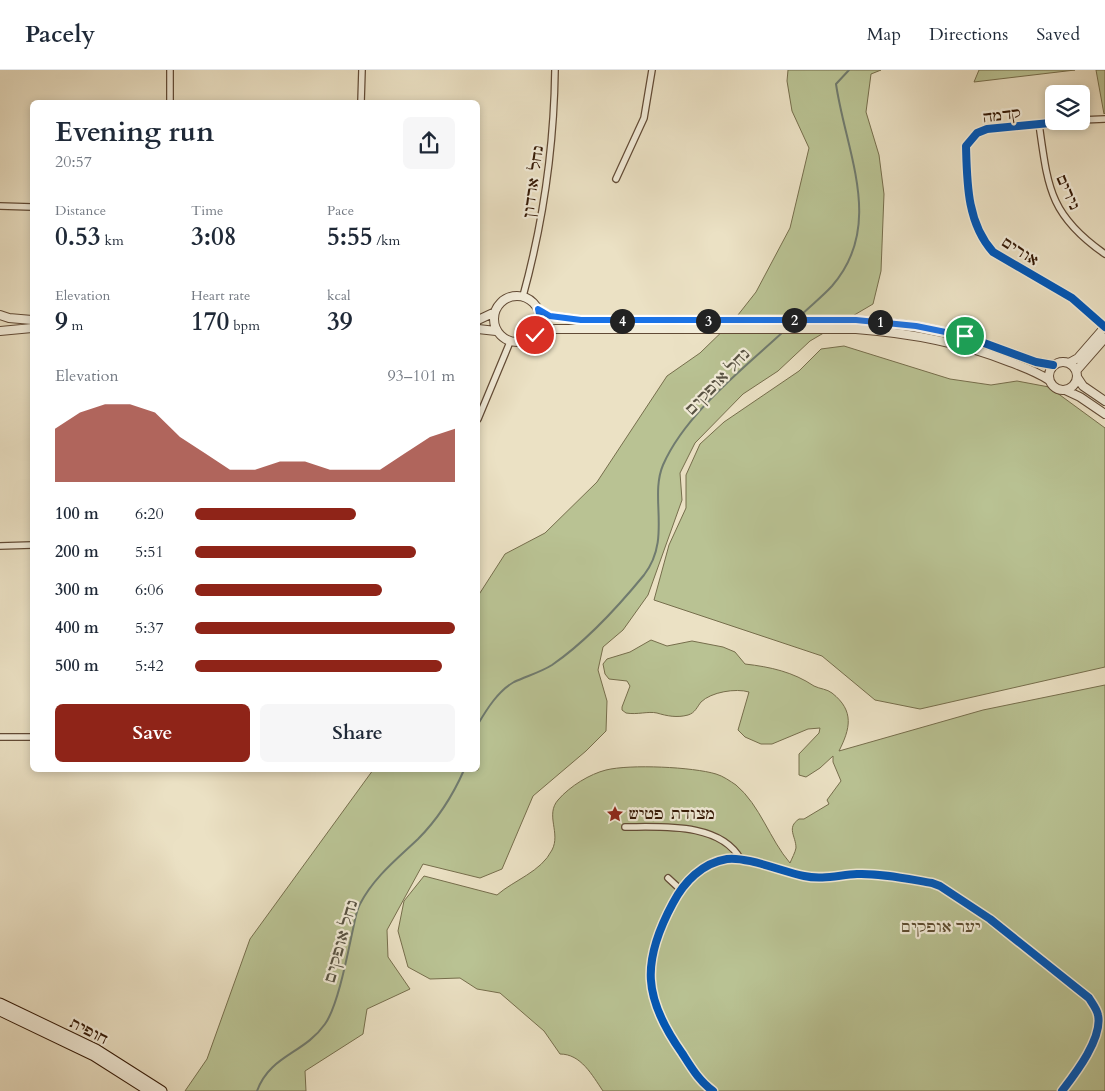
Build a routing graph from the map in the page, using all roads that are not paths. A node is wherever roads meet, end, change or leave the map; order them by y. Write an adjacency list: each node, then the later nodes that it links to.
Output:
1 (170, 70): 5 (street)
2 (362, 70): 6 (street)
3 (555, 70): 16 (street, נחל ארדון)
4 (652, 70): 12 (street)
5 (170, 100)
6 (362, 100)
7 (1105, 118): 8 (street)
8 (1090, 119)
9 (1045, 123): 10 (street, קדמה)
10 (1039, 124): 11 (street, קדמה); 15 (street, נירים)
11 (970, 139): 22 (street, אורים)
12 (616, 179)
13 (0, 206): 14 (street)
14 (30, 206)
15 (1105, 254)
16 (523, 296): 17 (street); 18 (street)
17 (538, 309): 27 (street); 31 (street)
18 (495, 312): 20 (street); 26 (street)
19 (0, 315): 21 (street)
20 (480, 319)
21 (30, 320)
22 (1105, 327): 30 (street)
23 (30, 328): 25 (street)
24 (480, 329): 26 (street)
25 (0, 331)
26 (496, 331): 29 (street)
27 (535, 335): 29 (street); 33 (street)
28 (1105, 338): 32 (street)
29 (510, 342): 36 (street)
30 (1069, 363): 31 (street); 32 (street)
31 (1053, 366): 33 (street)
32 (1076, 374): 34 (street); 35 (street)
33 (1048, 380): 34 (street)
34 (1065, 390): 37 (street)
35 (1105, 401)
36 (480, 414)
37 (1105, 414)
38 (30, 545): 39 (street)
39 (0, 546)
40 (0, 737): 41 (street)
41 (30, 737)
42 (625, 827): 43 (street)
43 (740, 860): 45 (street); 51 (street)
44 (668, 878): 45 (street)
45 (681, 890): 50 (street)
46 (0, 1003): 49 (main road, חופית)
47 (0, 1011): 48 (main road, חופית)
48 (150, 1091)
49 (162, 1091)
50 (713, 1091)
51 (1062, 1091)

